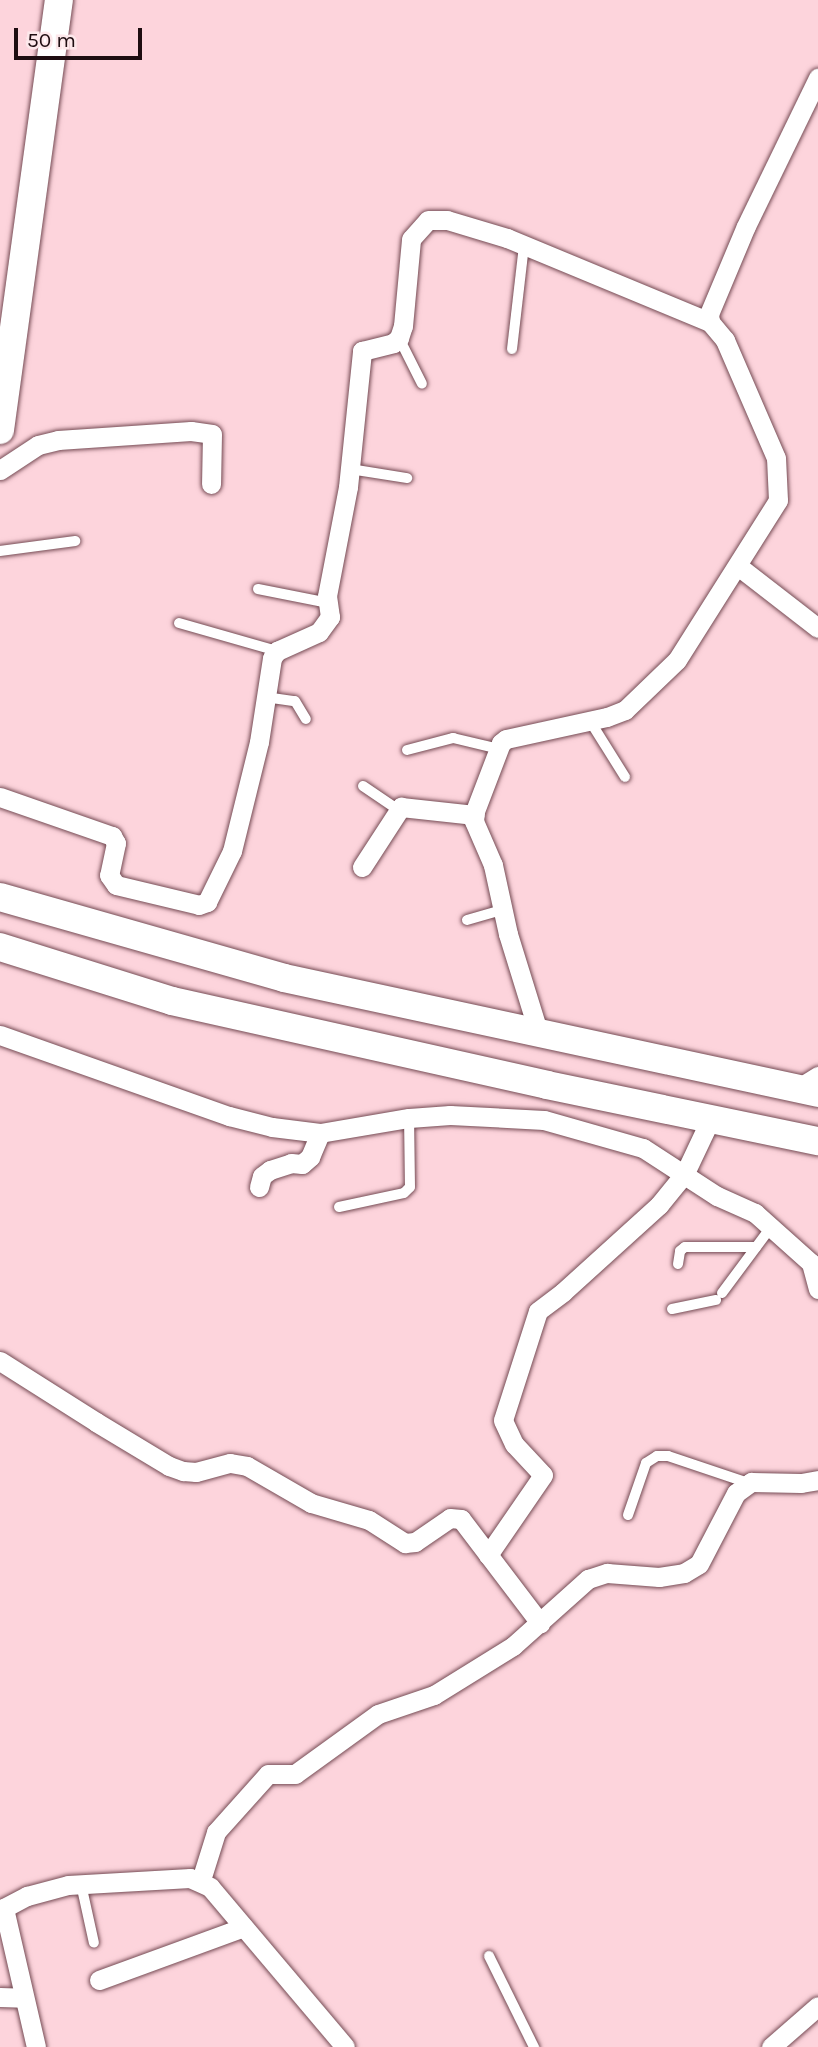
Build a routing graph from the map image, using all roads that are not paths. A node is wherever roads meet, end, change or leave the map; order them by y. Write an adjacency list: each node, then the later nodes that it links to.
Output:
1 (59, 0): 8 (street)
2 (818, 78): 4 (street)
3 (524, 245): 4 (street); 5 (street); 6 (lane)
4 (710, 322): 15 (street)
5 (398, 338): 7 (lane); 9 (street)
6 (512, 349)
7 (422, 384)
8 (0, 430)
9 (350, 469): 11 (lane); 17 (street)
10 (0, 470): 12 (street)
11 (407, 478)
12 (211, 484)
13 (75, 541): 14 (lane)
14 (0, 551)
15 (738, 566): 18 (street); 23 (street)
16 (258, 589): 17 (lane)
17 (329, 603): 20 (street)
18 (814, 621)
19 (179, 623): 20 (lane)
20 (277, 651): 21 (street)
21 (265, 697): 22 (lane); 28 (street)
22 (306, 719)
23 (590, 721): 24 (street); 26 (lane)
24 (499, 749): 25 (lane); 30 (street)
25 (407, 750)
26 (625, 777)
27 (363, 786): 29 (lane)
28 (0, 797)
29 (397, 809): 30 (street); 31 (street)
30 (475, 815): 33 (street)
31 (362, 867)
32 (0, 897): 36 (street)
33 (503, 911): 34 (lane); 36 (street)
34 (467, 920)
35 (0, 947): 40 (street)
36 (538, 1031): 38 (street)
37 (0, 1035): 41 (street)
38 (811, 1086)
39 (410, 1118): 41 (street); 43 (street); 45 (lane)
40 (710, 1120): 42 (street); 43 (street)
41 (320, 1133): 44 (street)
42 (818, 1141)
43 (685, 1173): 46 (street); 55 (street)
44 (259, 1187)
45 (340, 1207)
46 (771, 1227): 47 (lane); 49 (street)
47 (756, 1247): 48 (lane); 50 (lane)
48 (678, 1264)
49 (818, 1289)
50 (672, 1309)
51 (0, 1361): 55 (street)
52 (818, 1480): 53 (street)
53 (748, 1483): 54 (lane); 56 (street)
54 (628, 1515)
55 (488, 1555): 56 (street)
56 (540, 1623): 57 (street)
57 (201, 1880): 58 (street); 60 (street)
58 (80, 1884): 59 (street); 61 (lane)
59 (2, 1898): 65 (street)
60 (244, 1927): 63 (street); 68 (street)
61 (94, 1943)
62 (489, 1956): 69 (lane)
63 (99, 1980)
64 (0, 1997): 65 (street)
65 (23, 1998): 67 (street)
66 (818, 2006): 70 (street)
67 (36, 2047)
68 (345, 2047)
69 (534, 2047)
70 (771, 2047)

